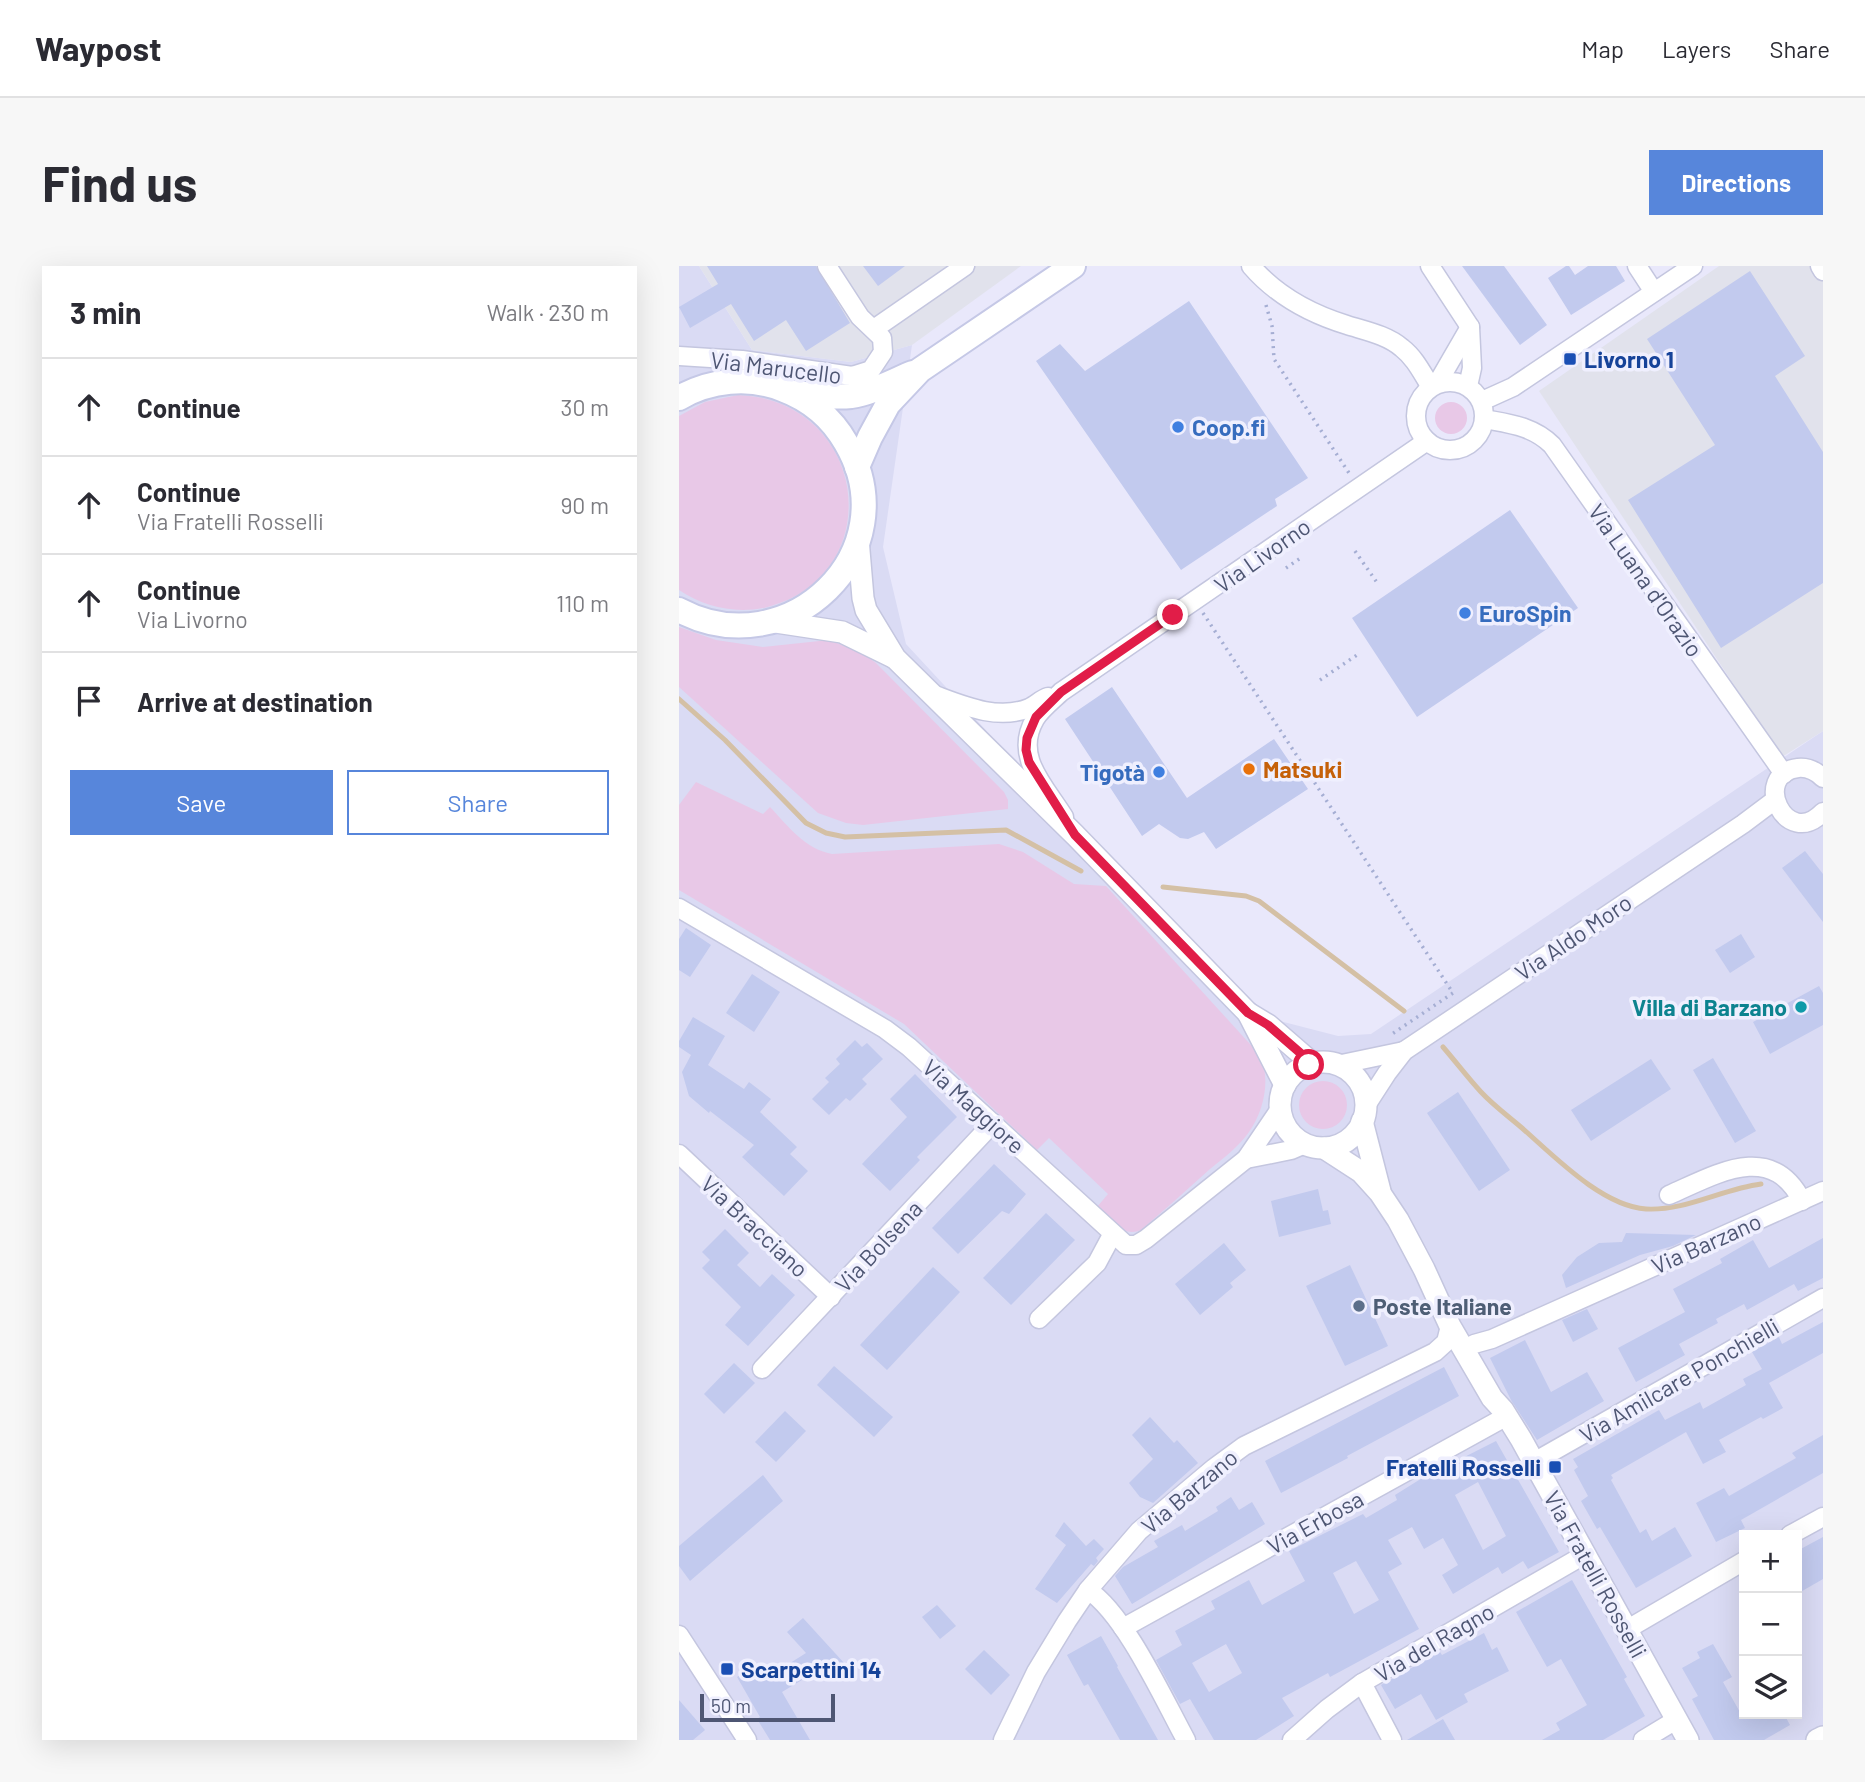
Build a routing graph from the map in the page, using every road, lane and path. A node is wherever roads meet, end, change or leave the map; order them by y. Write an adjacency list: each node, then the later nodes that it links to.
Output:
1 (828, 266): 13 (street)
2 (965, 266): 13 (street)
3 (1073, 266): 15 (main road)
4 (1251, 266): 16 (street)
5 (1430, 266): 12 (street)
6 (1637, 266): 10 (street)
7 (1693, 266): 10 (street)
8 (1820, 266): 9 (street)
9 (1823, 271)
10 (1654, 292): 20 (street)
11 (1266, 304): 24 (path)
12 (1470, 327): 16 (street); 17 (street)
13 (874, 329): 14 (street, Via Marucello)
14 (679, 356)
15 (920, 370): 18 (main road); 23 (main road)
16 (1434, 385): 17 (street); 22 (street)
17 (1468, 386): 20 (street)
18 (792, 393): 19 (main road); 23 (main road)
19 (679, 398)
20 (1482, 401): 21 (street)
21 (1484, 419): 22 (street); 39 (street, Via Luana d'Orazio)
22 (1427, 441): 30 (street, Via Livorno)
23 (857, 467): 25 (main road)
24 (1349, 474)
25 (858, 539): 32 (main road); 34 (street)
26 (1355, 551): 29 (path)
27 (1302, 557): 28 (path)
28 (1286, 568)
29 (1378, 584)
30 (1193, 602): 36 (street, Via Livorno); 45 (path)
31 (679, 610): 32 (main road)
32 (776, 622): 34 (street)
33 (1357, 655): 35 (path)
34 (895, 658): 37 (street)
35 (1320, 680)
36 (1061, 692): 37 (street, Via Livorno); 42 (street, Via Livorno)
37 (932, 694): 42 (street)
38 (1821, 773): 39 (street)
39 (1784, 774): 40 (street)
40 (1779, 807): 41 (street); 45 (street, Via Aldo Moro)
41 (1821, 817)
42 (1075, 835): 44 (street)
43 (679, 908): 51 (street, Via Maggiore)
44 (1248, 1013): 46 (street); 48 (street)
45 (1404, 1051): 47 (street, Via Aldo Moro); 50 (street, Via Aldo Moro)
46 (1313, 1064): 47 (street); 48 (street)
47 (1337, 1065): 50 (street)
48 (1285, 1086): 49 (street)
49 (1280, 1109): 52 (street); 54 (street)
50 (1364, 1114): 52 (street); 56 (street)
51 (993, 1123): 59 (street, Via Maggiore); 61 (street, Via Bolsena)
52 (1314, 1146): 54 (street); 56 (street)
53 (679, 1154): 61 (street, Via Bracciano)
54 (1247, 1159): 59 (street)
55 (1823, 1191): 58 (street, Via Barzano)
56 (1380, 1193): 60 (street, Via Fratelli Rosselli)
57 (1669, 1195): 58 (street)
58 (1802, 1200): 65 (street, Via Barzano)
59 (1112, 1235): 63 (street)
60 (1424, 1269): 64 (street, Via Fratelli Rosselli); 65 (street, Via Fratelli Rosselli)
61 (831, 1297): 66 (street, Via Bolsena)
62 (1823, 1298): 68 (street, Via Amilcare Ponchielli)
63 (1039, 1319)
64 (1450, 1326): 67 (street, Via Fratelli Rosselli); 73 (street, Via Barzano)
65 (1474, 1344): 67 (street, Via Fratelli Rosselli)
66 (762, 1369)
67 (1505, 1413): 68 (street, Via Fratelli Rosselli); 74 (street, Via Erbosa)
68 (1534, 1462): 71 (street, Via Fratelli Rosselli)
69 (1823, 1517): 70 (street)
70 (1799, 1530)
71 (1584, 1555): 75 (street, Via Fratelli Rosselli); 77 (street, Via del Ragno)
72 (1739, 1564): 75 (street)
73 (1088, 1590): 74 (street); 81 (street, Via Barzano)
74 (1123, 1628): 82 (street)
75 (1626, 1630): 78 (street, Via Fratelli Rosselli)
76 (679, 1635): 80 (street)
77 (1362, 1683): 83 (street, Via del Ragno); 84 (street)
78 (1676, 1720): 85 (street); 86 (street, Via Fratelli Rosselli)
79 (1823, 1737): 87 (street)
80 (747, 1740)
81 (1003, 1740)
82 (1186, 1740)
83 (1292, 1740)
84 (1392, 1740)
85 (1643, 1740)
86 (1688, 1740)
87 (1817, 1740)

